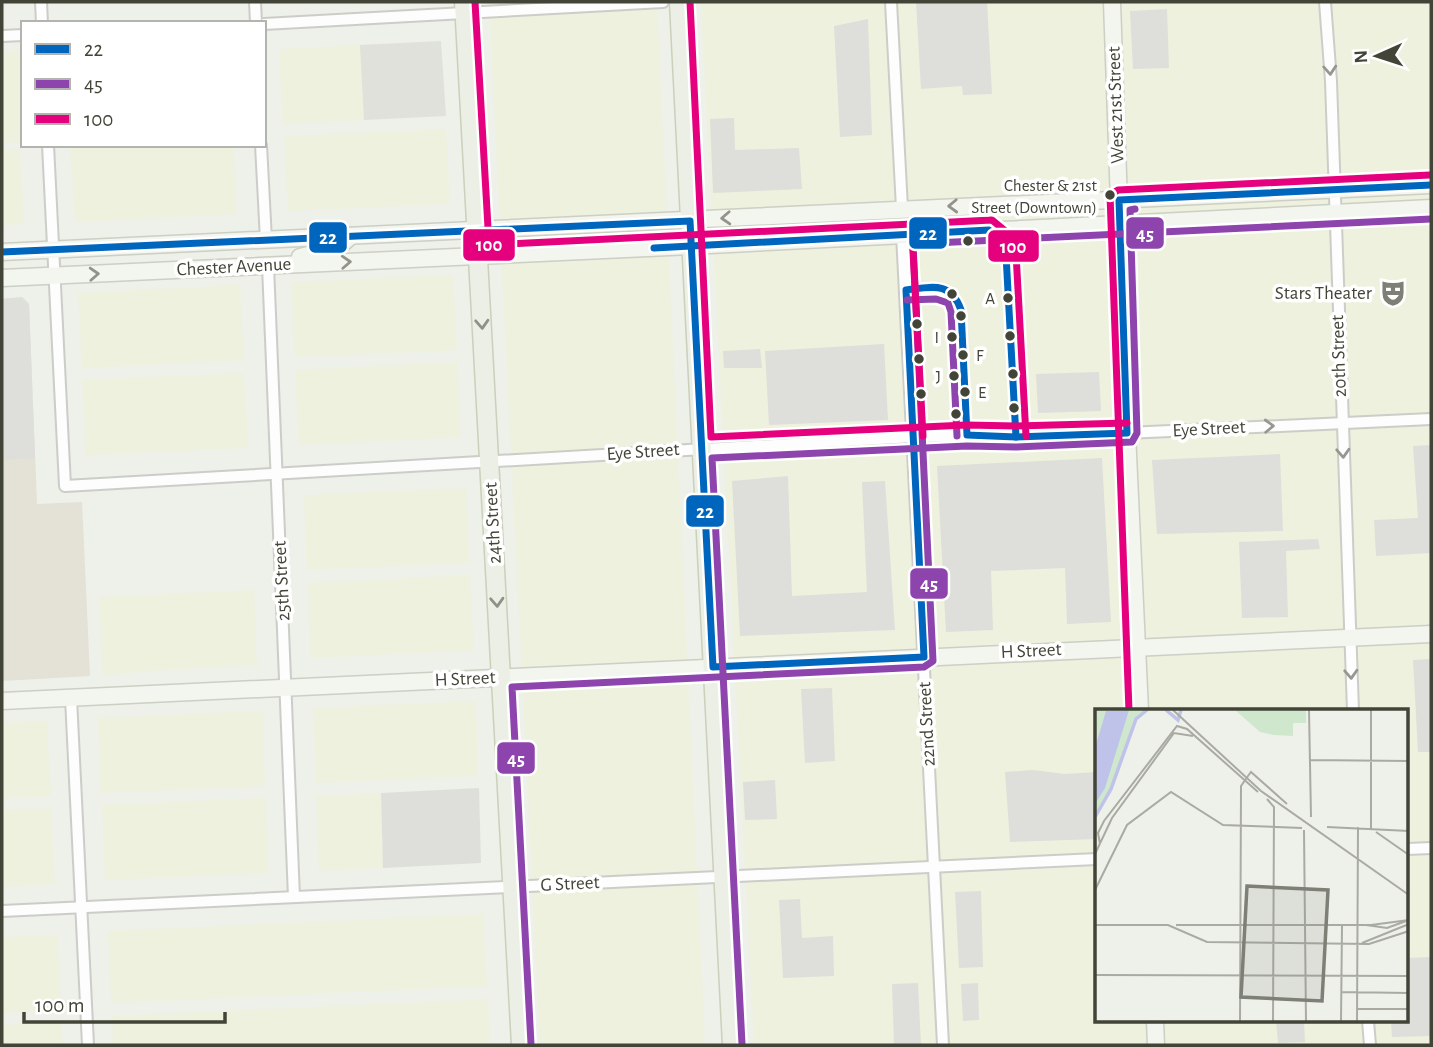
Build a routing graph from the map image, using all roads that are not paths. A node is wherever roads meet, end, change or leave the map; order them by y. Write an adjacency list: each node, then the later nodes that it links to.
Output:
1 (41, 2): 9 (street)
2 (255, 2): 10 (street)
3 (663, 2): 8 (street)
4 (678, 2): 22 (main road)
5 (891, 2): 19 (street)
6 (1112, 2): 18 (main road, West 21st Street)
7 (1325, 2): 17 (street, 20th Street, one-way to 17)
8 (465, 8): 11 (street); 24 (main road, 24th Street)
9 (42, 21)
10 (256, 21)
11 (266, 24)
12 (21, 35): 13 (street)
13 (2, 36)
14 (48, 147): 29 (street)
15 (261, 147): 27 (street)
16 (1431, 185): 17 (main road, Chester Avenue)
17 (1334, 189): 18 (main road, Chester Avenue); 21 (street, 20th Street)
18 (1119, 200): 19 (main road, Chester Avenue, one-way to 19); 23 (main road, West 21st Street)
19 (902, 208): 22 (main road, Chester Avenue, one-way to 22)
20 (1431, 208): 21 (main road, Chester Avenue)
21 (1335, 213): 23 (main road, Chester Avenue); 36 (street, 20th Street)
22 (690, 220): 24 (main road, Chester Avenue); 28 (main road)
23 (1120, 223): 25 (main road, Chester Avenue); 37 (main road, West 21st Street)
24 (477, 230): 26 (main road, Chester Avenue); 31 (main road, 24th Street)
25 (902, 234): 28 (main road, Chester Avenue); 38 (street, 22nd Street)
26 (351, 236): 27 (main road, Chester Avenue); 32 (main road)
27 (266, 240): 29 (main road, Chester Avenue)
28 (691, 246): 31 (main road, Chester Avenue); 39 (main road)
29 (53, 250): 30 (main road, Chester Avenue); 33 (street)
30 (2, 252)
31 (479, 256): 32 (main road, Chester Avenue, one-way to 31); 40 (main road, 24th Street, one-way to 40)
32 (268, 266): 33 (main road, Chester Avenue, one-way to 32); 41 (street, 25th Street)
33 (55, 275): 34 (main road, Chester Avenue); 41 (street, Eye Street)
34 (2, 278)
35 (1431, 419): 36 (street, Eye Street)
36 (1342, 424): 37 (street, Eye Street, one-way to 36); 43 (street, 20th Street, one-way to 43)
37 (1127, 433): 38 (street, Eye Street); 44 (main road, West 21st Street)
38 (913, 437): 39 (street, Eye Street); 45 (street, 22nd Street)
39 (701, 448): 40 (street, Eye Street); 46 (main road)
40 (490, 460): 41 (street, Eye Street); 47 (main road, 24th Street, one-way to 47)
41 (275, 473): 48 (street, 25th Street)
42 (1431, 634): 43 (main road, H Street)
43 (1349, 637): 44 (main road, H Street); 52 (street, 20th Street, one-way to 52)
44 (1137, 646): 45 (main road, H Street); 51 (main road, West 21st Street)
45 (924, 657): 46 (main road, H Street); 56 (street, 22nd Street)
46 (712, 667): 47 (main road, H Street); 57 (main road)
47 (501, 677): 48 (main road, H Street); 58 (main road, 24th Street)
48 (287, 687): 49 (main road, H Street); 59 (street, 25th Street)
49 (71, 698): 50 (main road, H Street); 60 (street)
50 (2, 701)
51 (1140, 709)
52 (1353, 709)
53 (1431, 848): 54 (street)
54 (1408, 849)
55 (1095, 859): 56 (street, G Street)
56 (934, 867): 57 (street, G Street); 67 (street, 22nd Street)
57 (723, 877): 58 (street, G Street); 66 (main road)
58 (513, 887): 59 (street, G Street); 65 (main road, 24th Street)
59 (294, 897): 60 (street, G Street)
60 (81, 907): 61 (street, G Street); 64 (street)
61 (2, 911)
62 (1155, 1023): 68 (main road)
63 (1368, 1023): 69 (street)
64 (88, 1045)
65 (521, 1045)
66 (732, 1045)
67 (943, 1045)
68 (1156, 1045)
69 (1370, 1045)

